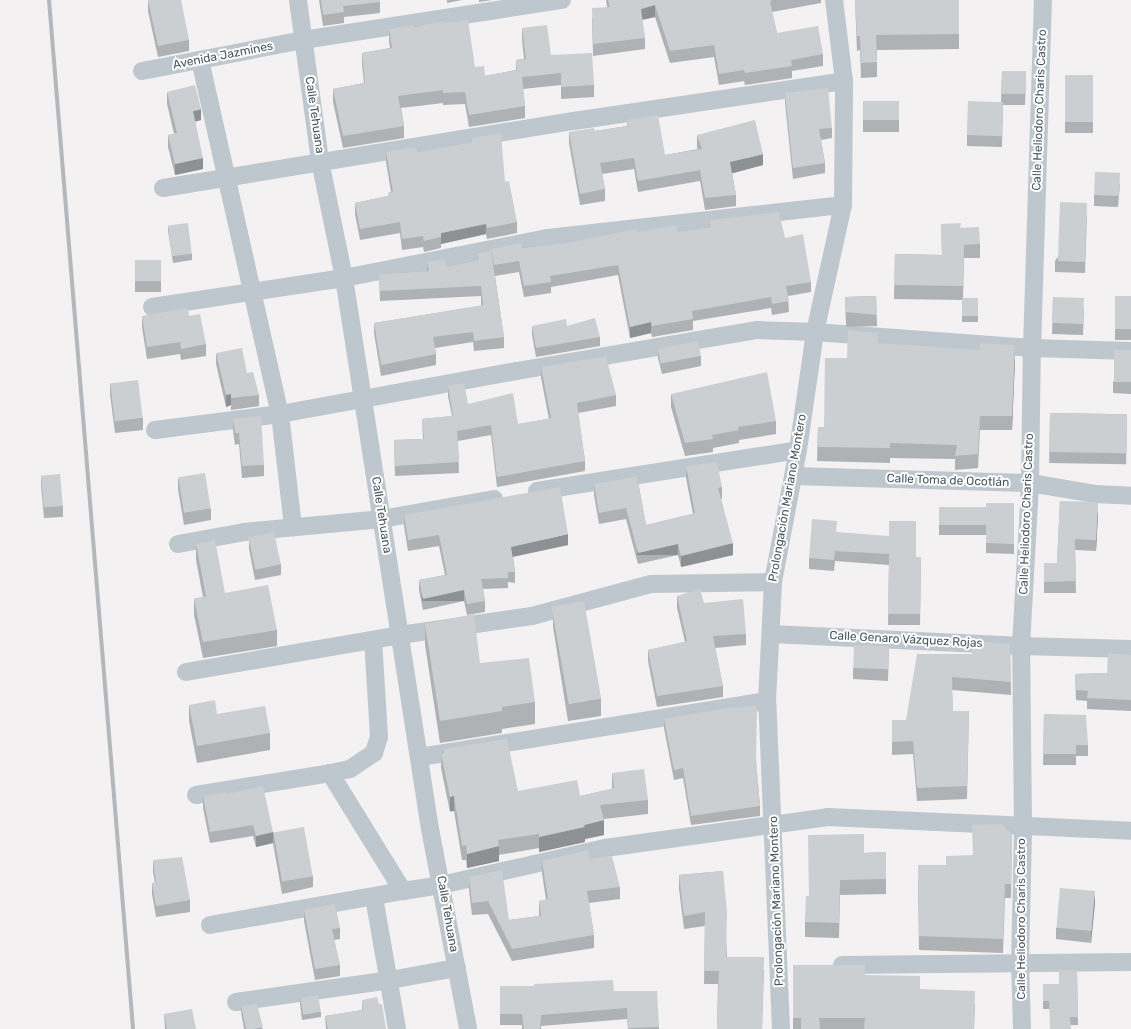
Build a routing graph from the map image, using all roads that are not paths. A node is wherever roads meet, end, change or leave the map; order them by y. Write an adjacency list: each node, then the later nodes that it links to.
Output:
1 (298, 0): 5 (street, Calle Tehuana)
2 (562, 0): 5 (street, Avenida Jazmines)
3 (834, 0): 8 (street, Prolongación Mariano Montero)
4 (1043, 0): 17 (street, Calle Heliodoro Charis Castro)
5 (303, 40): 6 (street, Avenida Jazmines); 9 (street, Calle Tehuana)
6 (200, 60): 7 (street, Avenida Jazmines); 10 (street)
7 (142, 71)
8 (844, 81): 9 (street); 12 (street, Prolongación Mariano Montero)
9 (320, 161): 10 (street); 13 (street, Calle Tehuana)
10 (227, 178): 11 (street); 14 (street)
11 (163, 188)
12 (843, 205): 13 (street); 16 (street, Prolongación Mariano Montero)
13 (344, 278): 14 (street); 19 (street, Calle Tehuana)
14 (254, 292): 15 (street); 20 (street)
15 (152, 307)
16 (816, 332): 17 (street); 19 (street); 22 (street, Prolongación Mariano Montero)
17 (1032, 348): 18 (street); 24 (street, Calle Heliodoro Charis Castro)
18 (1131, 351)
19 (363, 400): 20 (street); 26 (street, Calle Tehuana)
20 (280, 414): 21 (street); 27 (street)
21 (155, 430)
22 (798, 450): 23 (street, Prolongación Mariano Montero); 26 (street)
23 (794, 476): 24 (street, Calle Toma de Ocotlán); 29 (street, Prolongación Mariano Montero)
24 (1030, 483): 25 (street, Calle Toma de Ocotlán); 33 (street, Calle Heliodoro Charis Castro)
25 (1131, 496)
26 (382, 519): 27 (street); 31 (street, Calle Tehuana)
27 (292, 527): 28 (street)
28 (178, 544)
29 (773, 582): 30 (street, Prolongación Mariano Montero); 31 (street)
30 (771, 634): 33 (street, Calle Genaro Vázquez Rojas); 36 (street, Prolongación Mariano Montero)
31 (400, 635): 32 (street); 37 (street, Calle Tehuana)
32 (373, 640): 35 (street); 38 (street)
33 (1021, 646): 34 (street, Calle Genaro Vázquez Rojas); 41 (street, Calle Heliodoro Charis Castro)
34 (1131, 649)
35 (186, 672)
36 (767, 701): 37 (street); 40 (street, Prolongación Mariano Montero)
37 (420, 757): 43 (street, Calle Tehuana)
38 (330, 773): 39 (street); 44 (street)
39 (196, 795)
40 (774, 823): 41 (street); 43 (street); 51 (street, Prolongación Mariano Montero)
41 (1023, 826): 42 (street); 48 (street, Calle Heliodoro Charis Castro)
42 (1131, 831)
43 (441, 885): 44 (street); 52 (street, Calle Tehuana)
44 (403, 891): 45 (street)
45 (374, 896): 46 (street); 53 (street)
46 (210, 925)
47 (1131, 962): 48 (street)
48 (1020, 963): 50 (street); 58 (street, Calle Heliodoro Charis Castro)
49 (800, 965): 51 (street)
50 (830, 965)
51 (780, 966): 57 (street, Prolongación Mariano Montero)
52 (456, 968): 53 (street); 56 (street, Calle Tehuana)
53 (390, 980): 54 (street); 55 (street)
54 (236, 1002)
55 (396, 1029)
56 (468, 1029)
57 (781, 1029)
58 (1022, 1029)

